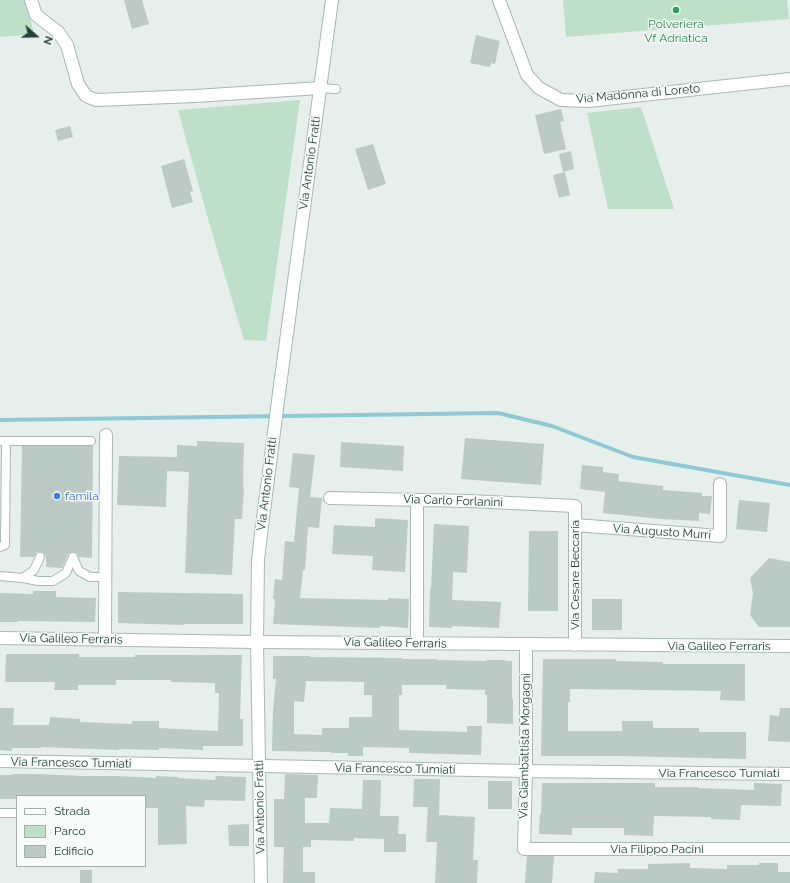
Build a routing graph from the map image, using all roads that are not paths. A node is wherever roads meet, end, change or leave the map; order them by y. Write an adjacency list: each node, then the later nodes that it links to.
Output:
1 (31, 0): 5 (street)
2 (332, 0): 5 (street, Via Antonio Fratti)
3 (499, 0): 4 (street, Via Madonna di Loreto)
4 (790, 79)
5 (320, 88): 6 (lane); 22 (street, Via Antonio Fratti)
6 (336, 89)
7 (106, 435): 18 (street)
8 (3, 441): 9 (lane); 15 (lane)
9 (91, 442)
10 (720, 484): 14 (street, Via Augusto Murri)
11 (330, 498): 12 (street, Via Carlo Forlanini)
12 (418, 500): 13 (street, Via Carlo Forlanini); 23 (street)
13 (576, 506): 14 (street, Via Cesare Beccaria)
14 (575, 525): 25 (street, Via Cesare Beccaria)
15 (0, 547)
16 (40, 557): 19 (lane)
17 (0, 576): 19 (lane)
18 (105, 577): 19 (lane); 21 (street)
19 (24, 578)
20 (0, 638): 21 (street, Via Galileo Ferraris)
21 (105, 639): 22 (street, Via Galileo Ferraris)
22 (257, 642): 23 (street, Via Galileo Ferraris); 28 (street, Via Antonio Fratti)
23 (417, 643): 24 (street, Via Galileo Ferraris)
24 (526, 644): 25 (street, Via Galileo Ferraris); 29 (street, Via Giambattista Morgagni)
25 (575, 645): 26 (street, Via Galileo Ferraris)
26 (790, 646)
27 (0, 761): 28 (street, Via Francesco Tumiati)
28 (259, 767): 29 (street, Via Francesco Tumiati); 35 (street, Via Antonio Fratti)
29 (526, 771): 30 (street, Via Francesco Tumiati); 33 (street, Via Giambattista Morgagni)
30 (790, 774)
31 (0, 813): 32 (lane)
32 (16, 813)
33 (524, 849): 34 (street, Via Filippo Pacini)
34 (790, 849)
35 (261, 883)

